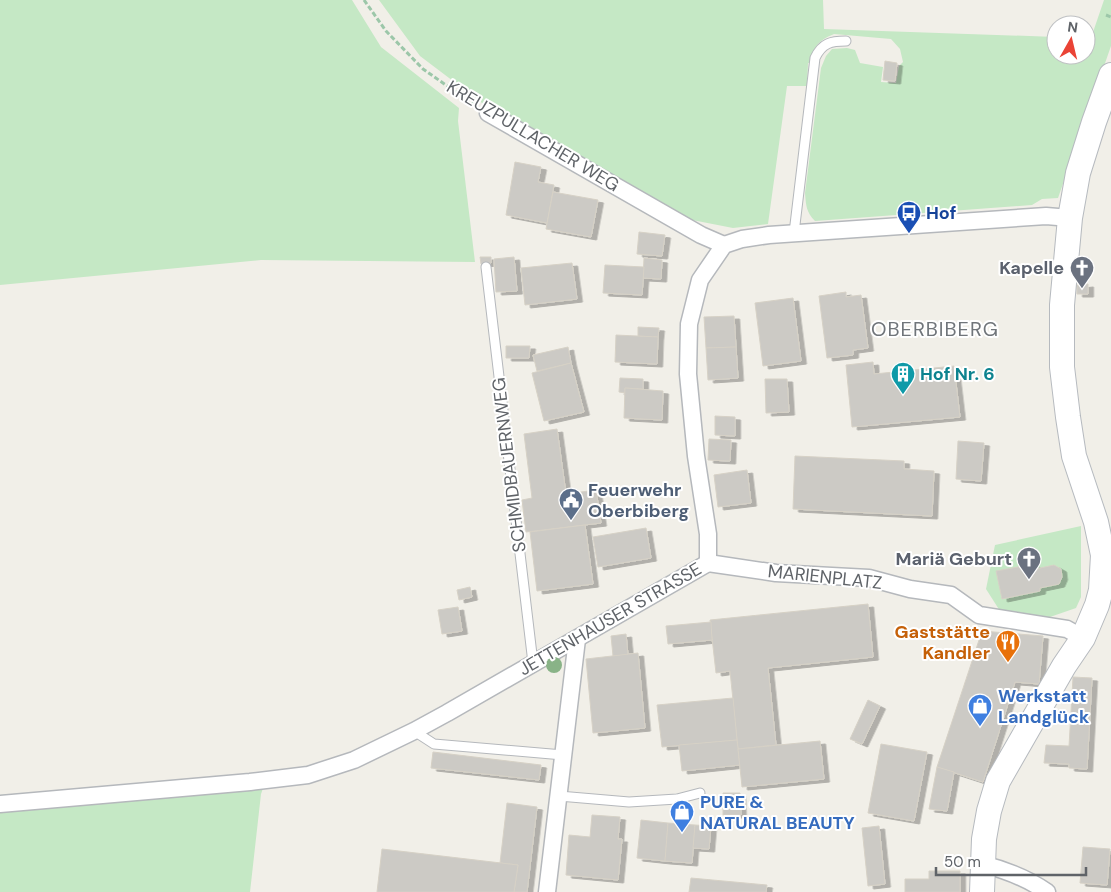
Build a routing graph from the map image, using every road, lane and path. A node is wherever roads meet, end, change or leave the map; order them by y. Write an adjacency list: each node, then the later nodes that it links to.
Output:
1 (364, 0): 6 (path, KREUZPULLACHER WEG)
2 (1106, 15): 3 (path)
3 (1111, 17)
4 (846, 41): 8 (lane)
5 (1111, 75): 7 (main road)
6 (488, 113): 9 (street, KREUZPULLACHER WEG)
7 (1070, 218): 8 (street); 12 (main road)
8 (794, 233): 9 (street)
9 (724, 245): 11 (street, JETTENHAUSER STRASSE)
10 (486, 267): 15 (lane, SCHMIDBAUERNWEG)
11 (708, 563): 13 (street, MARIENPLATZ); 14 (street, JETTENHAUSER STRASSE)
12 (1104, 607): 13 (main road)
13 (1082, 638): 21 (main road)
14 (577, 640): 15 (street, JETTENHAUSER STRASSE); 17 (street)
15 (533, 663): 16 (street, JETTENHAUSER STRASSE)
16 (414, 731): 17 (lane); 20 (street, JETTENHAUSER STRASSE)
17 (564, 755): 19 (street)
18 (700, 792): 19 (lane)
19 (559, 796): 22 (street)
20 (0, 804)
21 (982, 864): 23 (main road); 24 (street)
22 (547, 892)
23 (982, 892)
24 (1047, 892)

